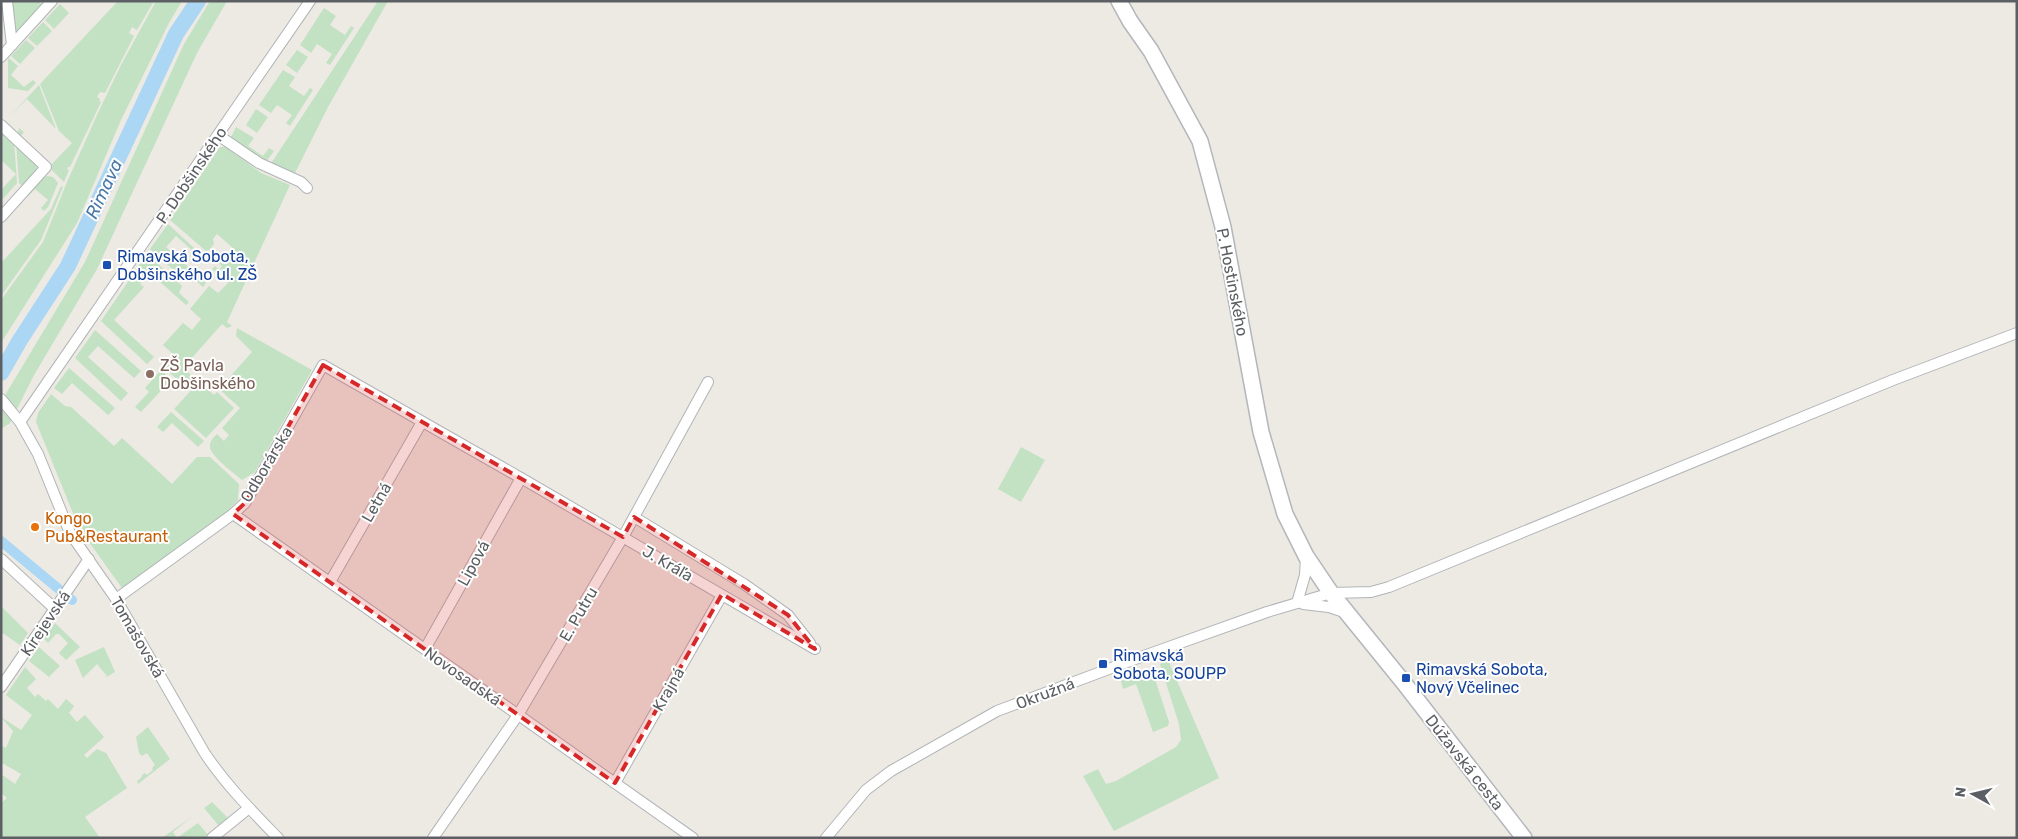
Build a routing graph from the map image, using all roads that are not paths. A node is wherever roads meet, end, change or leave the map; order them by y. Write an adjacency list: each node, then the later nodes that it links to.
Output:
1 (6, 1): 7 (street)
2 (52, 1): 7 (street)
3 (310, 1): 10 (street, P. Dobšinského)
4 (1107, 1): 6 (street, P. Hostinského)
5 (1119, 1): 6 (street, P. Hostinského)
6 (1130, 21): 23 (street, P. Hostinského)
7 (12, 45): 8 (street)
8 (1, 58)
9 (1, 124): 12 (street)
10 (218, 135): 11 (street); 17 (street, P. Dobšinského)
11 (307, 188)
12 (1, 217)
13 (2017, 333): 27 (street, Okružná)
14 (323, 365): 18 (street, J. Kráľa); 20 (street, Odborárska)
15 (708, 382): 21 (street, E. Putru)
16 (2, 400): 17 (street, Tomašovská)
17 (20, 422): 25 (street, Tomašovská)
18 (422, 422): 19 (street, J. Kráľa); 26 (street, Letná)
19 (522, 478): 22 (street, J. Kráľa); 33 (street, Lipová)
20 (233, 514): 26 (street, Novosadská); 29 (street, Odborárska)
21 (634, 517): 22 (street, E. Putru); 28 (street, J. Kráľa)
22 (623, 537): 28 (street, J. Kráľa); 35 (street, E. Putru)
23 (1306, 556): 27 (street, P. Hostinského); 30 (street)
24 (1, 559): 31 (street)
25 (89, 559): 29 (street, Tomašovská); 31 (street, Kirejevská)
26 (330, 582): 33 (street, Novosadská)
27 (1331, 593): 30 (street, Okružná); 32 (street, Dúžavská cesta)
28 (722, 594): 36 (street, Krajná)
29 (116, 599): 37 (street, Tomašovská)
30 (1297, 603): 32 (street, Okružná); 42 (street, Okružná)
31 (55, 609): 34 (street, Kirejevská)
32 (1349, 614): 43 (street, Dúžavská cesta)
33 (425, 649): 35 (street, Novosadská)
34 (1, 687)
35 (518, 715): 36 (street, Novosadská); 40 (street, E. Putru)
36 (615, 783): 41 (street, Novosadská)
37 (249, 808): 38 (street); 39 (street, Tomašovská)
38 (212, 838)
39 (278, 838)
40 (433, 838)
41 (693, 838)
42 (826, 838)
43 (1524, 838)

